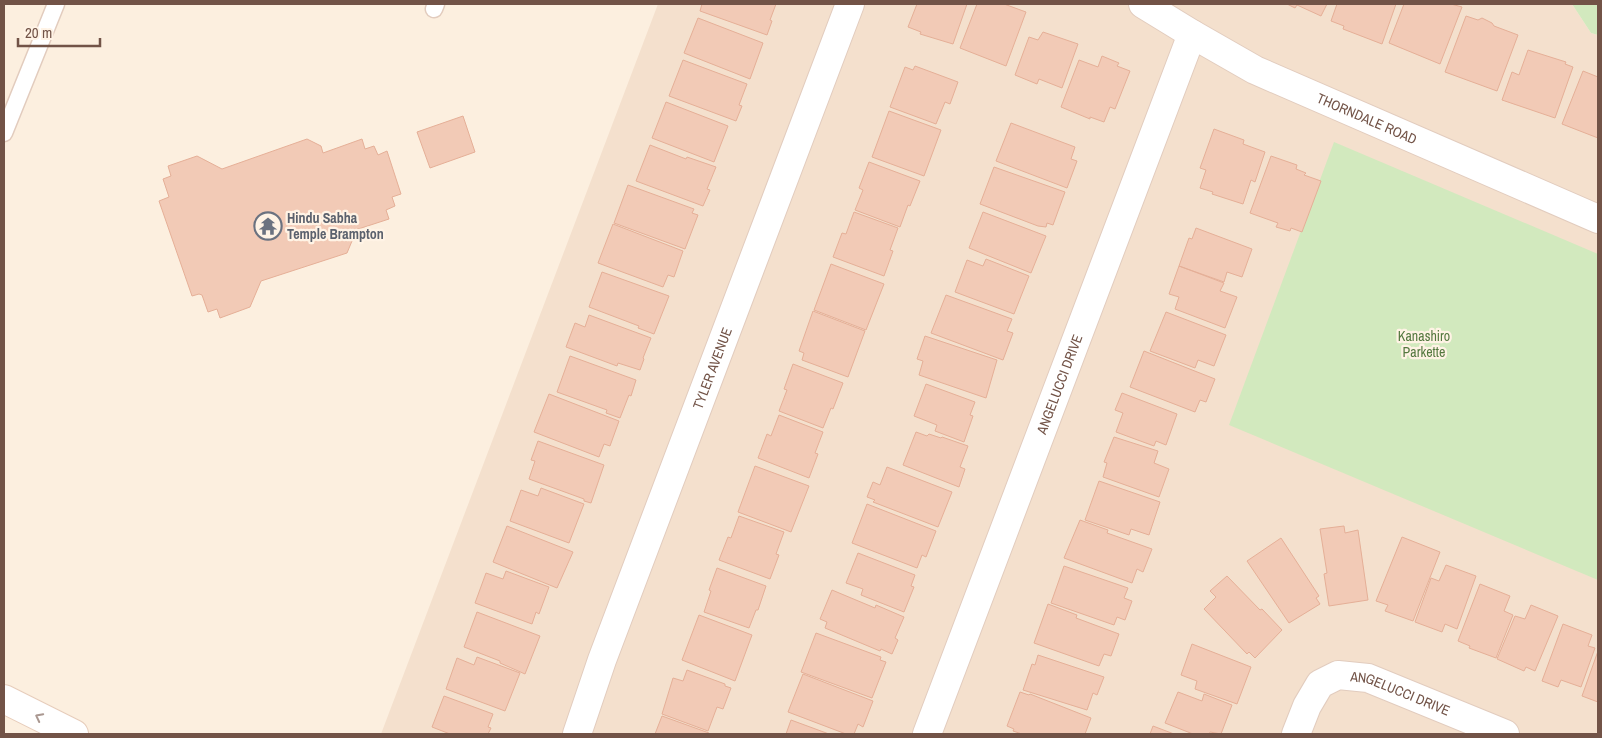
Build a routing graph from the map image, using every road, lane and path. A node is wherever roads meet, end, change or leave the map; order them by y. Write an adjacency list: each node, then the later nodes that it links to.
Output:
1 (56, 4): 5 (lane)
2 (850, 4): 9 (street, TYLER AVENUE)
3 (1144, 4): 4 (street, THORNDALE ROAD)
4 (1192, 34): 6 (street, THORNDALE ROAD); 10 (street, ANGELUCCI DRIVE)
5 (4, 133)
6 (1598, 219)
7 (4, 699): 8 (street, one-way to 7)
8 (74, 734)
9 (577, 734)
10 (927, 734)
11 (1296, 734): 12 (street, ANGELUCCI DRIVE)
12 (1505, 734)

